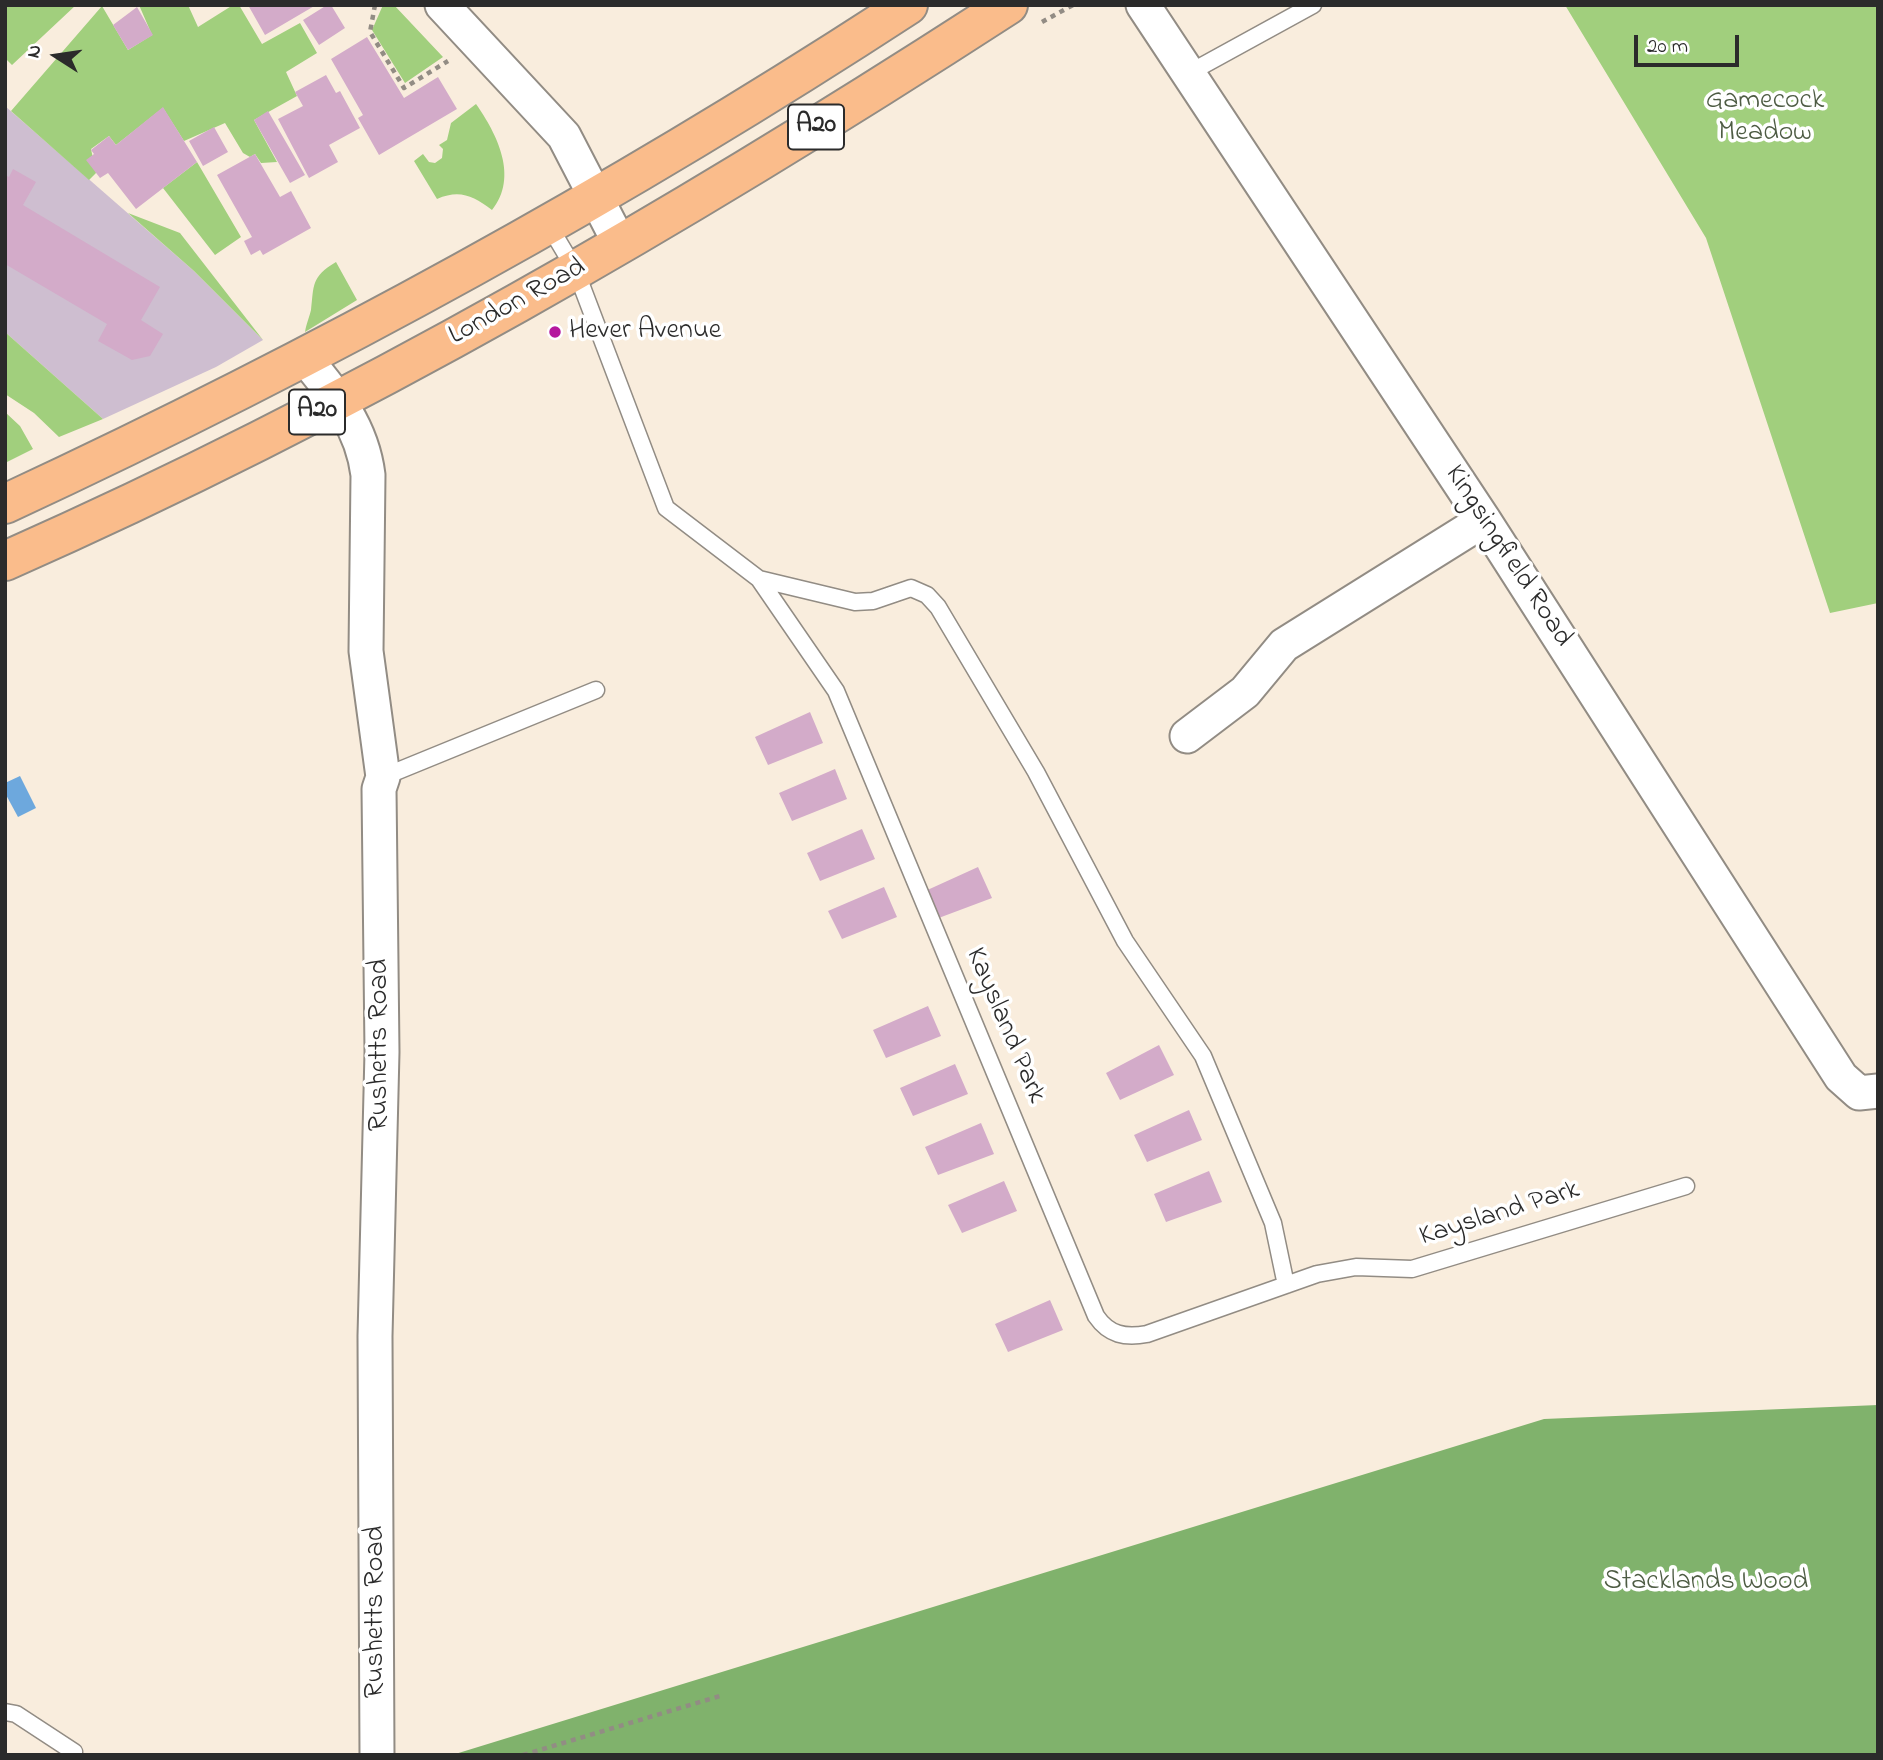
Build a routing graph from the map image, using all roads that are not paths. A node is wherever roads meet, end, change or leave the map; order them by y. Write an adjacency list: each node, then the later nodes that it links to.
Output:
1 (442, 5): 7 (street)
2 (908, 5): 7 (main road, London Road / A20)
3 (1008, 5): 9 (main road, London Road / A20)
4 (1143, 5): 6 (street, Kingsingfield Road)
5 (1313, 5): 6 (lane)
6 (1189, 73): 14 (street, Kingsingfield Road)
7 (597, 196): 8 (main road, London Road / A20); 9 (street)
8 (548, 224): 10 (lane, Kaysland Park); 11 (main road, London Road / A20)
9 (620, 244): 10 (main road, London Road / A20)
10 (576, 271): 12 (main road, London Road / A20); 16 (lane, Kaysland Park)
11 (304, 357): 12 (street, Rushetts Road); 13 (main road, London Road / A20)
12 (340, 400): 15 (main road, London Road / A20); 19 (street, Rushetts Road)
13 (5, 504)
14 (1484, 520): 18 (street); 20 (street, Kingsingfield Road)
15 (5, 561)
16 (759, 579): 22 (lane, Kaysland Park); 22 (lane, Kaysland Park)
17 (596, 690): 19 (lane)
18 (1187, 736)
19 (383, 777): 25 (street, Rushetts Road)
20 (1878, 1091)
21 (1686, 1186): 22 (lane, Kaysland Park)
22 (1286, 1284)
23 (5, 1712): 24 (lane)
24 (73, 1755)
25 (377, 1755)

